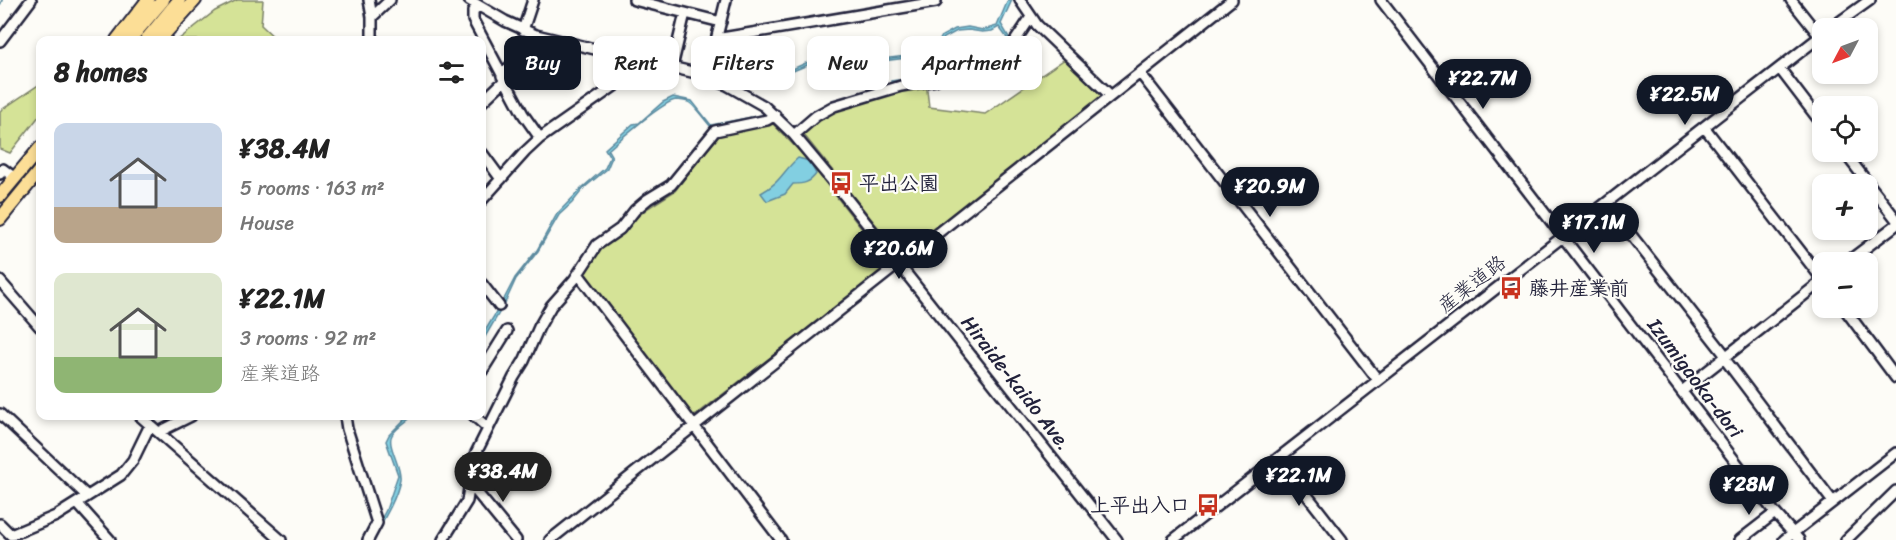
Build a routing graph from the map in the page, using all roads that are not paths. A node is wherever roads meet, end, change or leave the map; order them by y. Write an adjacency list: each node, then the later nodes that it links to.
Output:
1 (31, 0): 36 (street)
2 (148, 0): 27 (highway)
3 (163, 0): 28 (highway)
4 (179, 0): 29 (highway)
5 (195, 0): 30 (highway)
6 (369, 0): 20 (street)
7 (390, 0): 20 (street)
8 (532, 0): 25 (street)
9 (634, 0): 19 (street)
10 (726, 0): 23 (street)
11 (1020, 0): 21 (street)
12 (1232, 0): 41 (street)
13 (1381, 0): 66 (street, Izumigaoka-dori)
14 (1791, 0): 24 (street)
15 (1870, 0): 22 (street)
16 (939, 1): 18 (street)
17 (473, 3): 25 (street, Hiraide-kaido Ave.); 32 (street)
18 (914, 3): 34 (street)
19 (686, 13): 23 (street); 35 (street)
20 (372, 17): 31 (street)
21 (1031, 17): 45 (street); 50 (street)
22 (1845, 18)
23 (721, 21): 33 (street)
24 (1812, 25)
25 (523, 30): 26 (street, Hiraide-kaido Ave.)
26 (536, 35): 39 (street, Hiraide-kaido Ave.); 42 (street)
27 (120, 36)
28 (132, 36)
29 (149, 36)
30 (163, 36)
31 (372, 36)
32 (481, 36)
33 (717, 36)
34 (732, 36)
35 (679, 40)
36 (0, 41)
37 (1812, 45): 40 (street, 産業道路)
38 (486, 46): 42 (street)
39 (593, 49)
40 (1780, 69): 47 (street); 49 (street, 産業道路)
41 (1140, 73): 45 (street); 81 (street)
42 (503, 79): 46 (street); 51 (street)
43 (608, 90): 51 (street)
44 (736, 90): 48 (street, Hiraide-kaido Ave.)
45 (1111, 96): 68 (street)
46 (486, 98)
47 (1812, 111)
48 (775, 115): 50 (street, Hiraide-kaido Ave.); 70 (street)
49 (1705, 128): 62 (street, 産業道路); 69 (street)
50 (794, 135): 68 (street, Hiraide-kaido Ave.)
51 (540, 138): 59 (street)
52 (36, 145): 58 (highway)
53 (36, 153): 58 (highway)
54 (486, 158): 59 (street)
55 (1852, 162): 64 (street)
56 (0, 174): 58 (street)
57 (36, 175): 63 (highway)
58 (15, 178): 60 (highway)
59 (501, 179): 61 (street)
60 (0, 196)
61 (486, 196)
62 (1606, 203): 66 (street, 産業道路); 78 (street)
63 (0, 219)
64 (1896, 219)
65 (1896, 225): 67 (street)
66 (1564, 237): 81 (street, 産業道路); 82 (street, Izumigaoka-dori)
67 (1860, 252)
68 (898, 264): 89 (street); 111 (street, Hiraide-kaido Ave.)
69 (1812, 267)
70 (579, 274): 89 (street); 90 (street)
71 (0, 281): 76 (street)
72 (1812, 288): 78 (street)
73 (486, 289): 74 (street)
74 (500, 306)
75 (1851, 318): 80 (street)
76 (36, 322)
77 (507, 331): 79 (street)
78 (1725, 357): 82 (street); 97 (street)
79 (486, 364)
80 (1896, 378)
81 (1378, 380): 93 (street, 産業道路)
82 (1682, 391): 99 (street, Izumigaoka-dori)
83 (0, 414): 96 (street)
84 (144, 420): 88 (street)
85 (183, 420): 91 (street)
86 (346, 420): 106 (street)
87 (479, 420): 90 (street)
88 (150, 425): 91 (street); 96 (street)
89 (693, 427): 109 (street); 110 (street)
90 (488, 428): 94 (street)
91 (159, 432): 105 (street)
92 (1896, 453): 97 (street)
93 (1278, 458): 112 (street, 産業道路); 113 (street)
94 (470, 484): 107 (street); 108 (street)
95 (1896, 491): 116 (street)
96 (87, 496): 98 (street)
97 (1833, 502): 102 (street)
98 (77, 503): 101 (street); 104 (street)
99 (1775, 513): 102 (street, Izumigaoka-dori); 114 (street)
100 (0, 524): 101 (street)
101 (11, 535): 103 (street)
102 (1796, 537): 115 (street)
103 (1, 540)
104 (110, 540)
105 (282, 540)
106 (368, 540)
107 (443, 540)
108 (516, 540)
109 (550, 540)
110 (781, 540)
111 (1117, 540)
112 (1173, 540)
113 (1342, 540)
114 (1740, 540)
115 (1784, 540)
116 (1846, 540)

